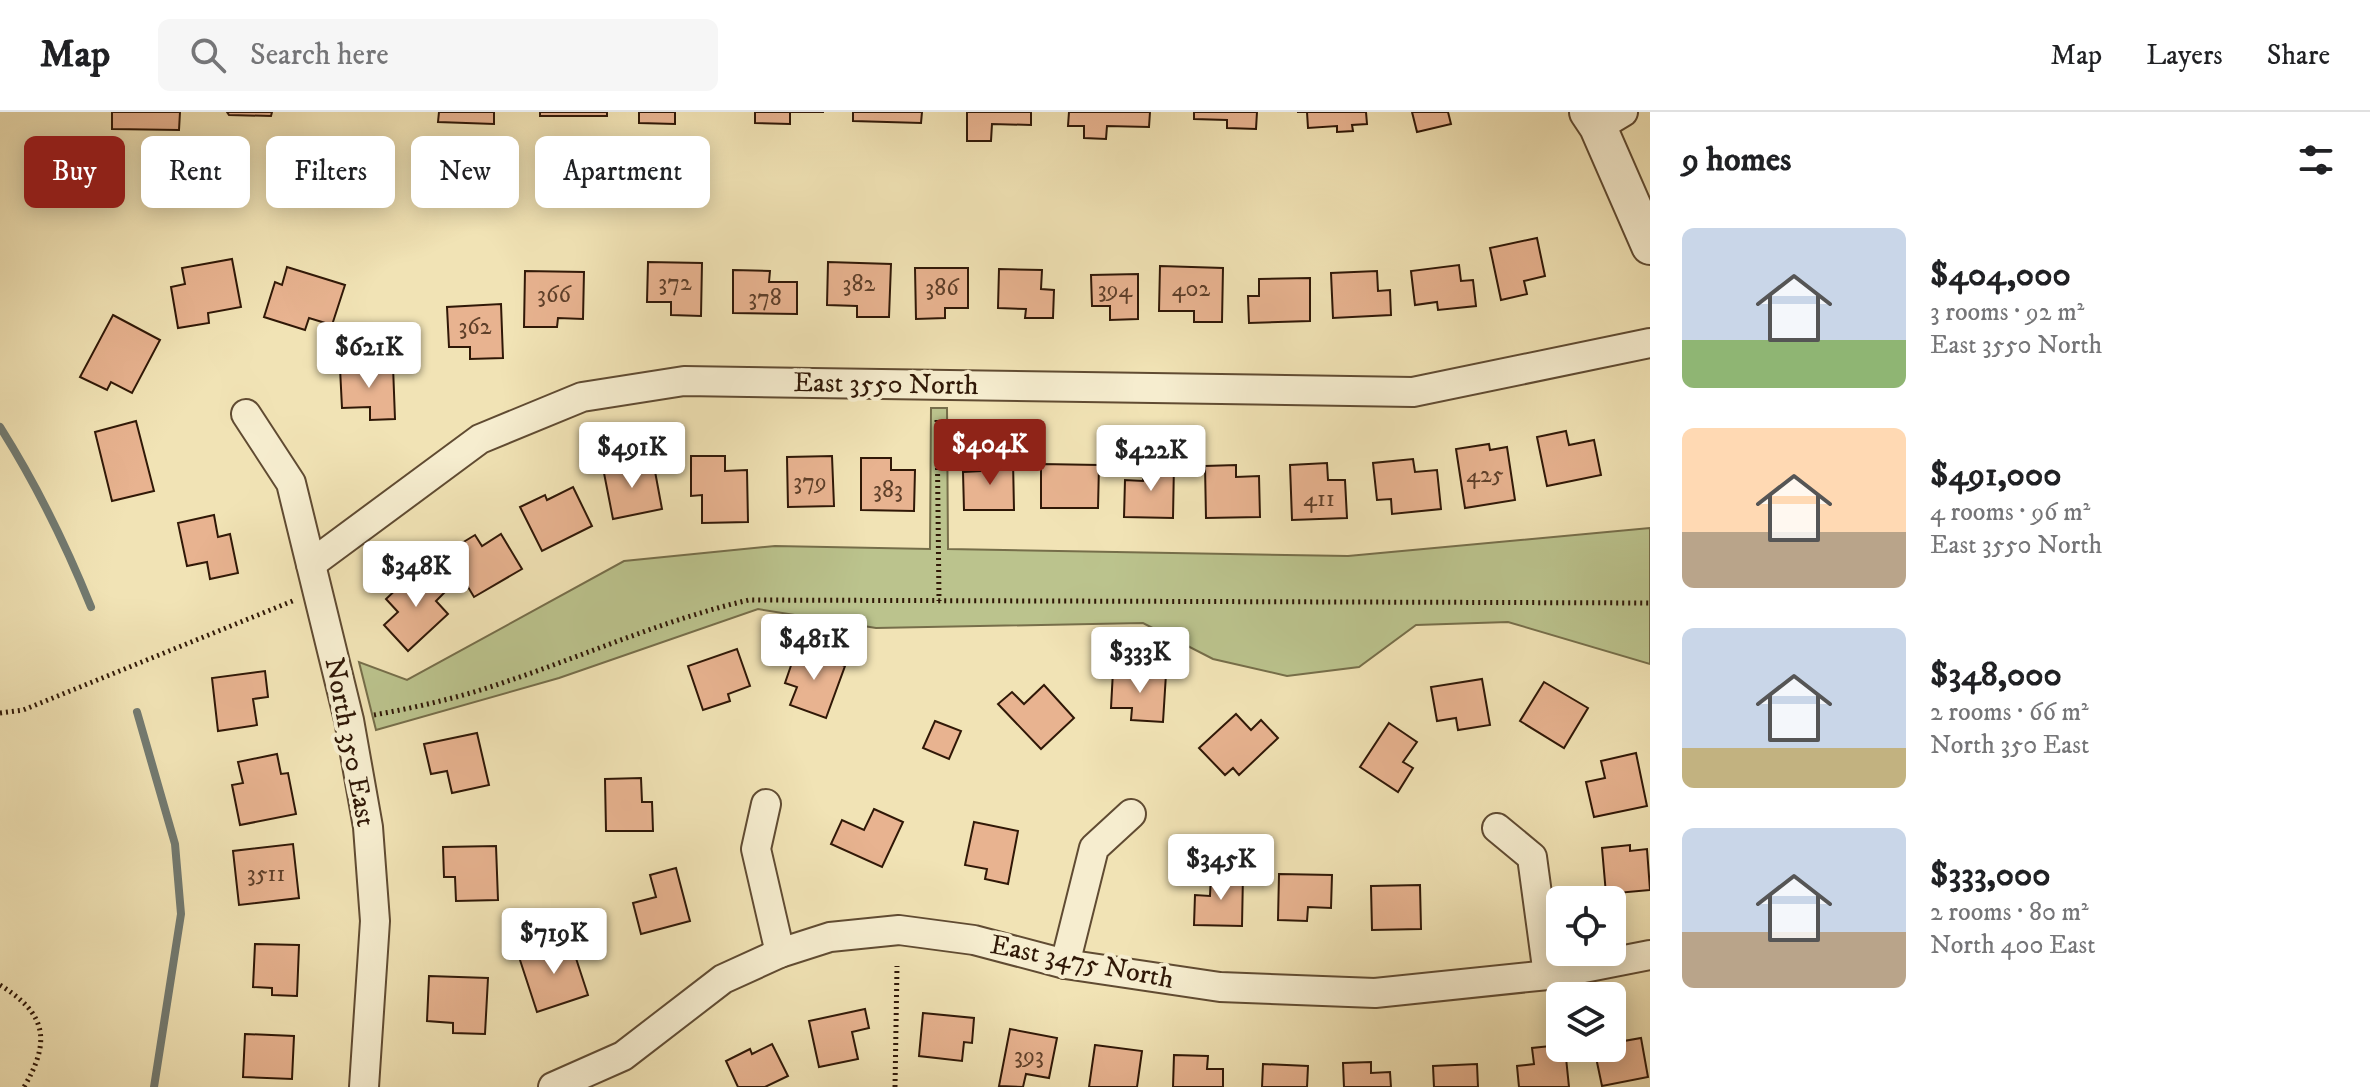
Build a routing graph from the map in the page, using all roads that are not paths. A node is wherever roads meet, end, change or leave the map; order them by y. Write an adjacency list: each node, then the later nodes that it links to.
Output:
1 (1603, 117): 2 (street)
2 (1650, 246)
3 (1650, 343): 5 (street, East 3550 North)
4 (246, 414): 5 (street, North 350 East)
5 (314, 577): 13 (street, North 350 East)
6 (766, 804): 9 (street)
7 (1131, 814): 11 (street)
8 (1497, 828): 12 (street)
9 (780, 953): 11 (street, East 3475 North); 14 (street, East 3475 North)
10 (1650, 955): 12 (street, East 3475 North)
11 (1065, 964): 12 (street, East 3475 North)
12 (1548, 975)
13 (364, 1087)
14 (553, 1087)

